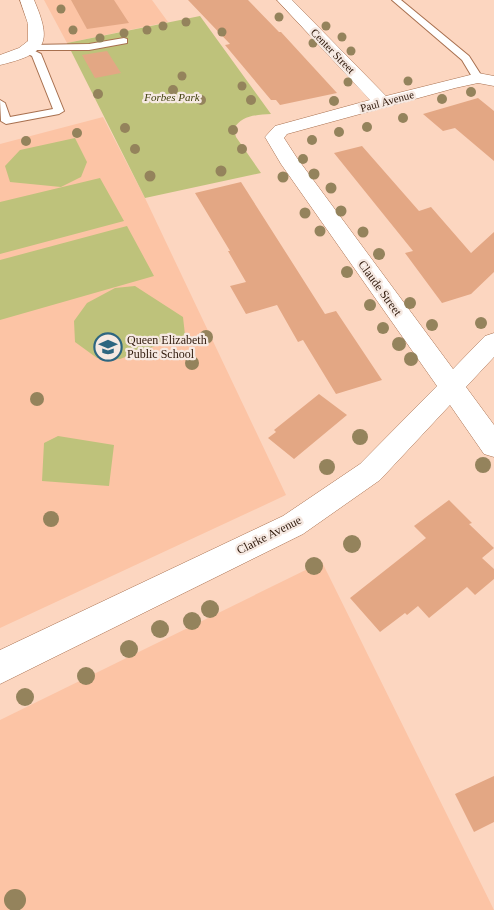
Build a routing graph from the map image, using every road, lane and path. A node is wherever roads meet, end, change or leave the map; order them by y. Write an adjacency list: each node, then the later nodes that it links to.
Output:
1 (27, 0): 5 (street)
2 (284, 0): 8 (street, Center Street)
3 (396, 0): 7 (lane)
4 (124, 41): 5 (lane)
5 (30, 49): 6 (street); 9 (lane)
6 (0, 60)
7 (486, 80): 8 (street, Paul Avenue)
8 (382, 102): 10 (street, Paul Avenue)
9 (0, 103)
10 (281, 130): 12 (street, Claude Street)
11 (494, 342): 12 (street, Clarke Avenue)
12 (451, 387): 13 (street, Claude Street); 14 (street, Clarke Avenue)
13 (494, 446)
14 (0, 667)

